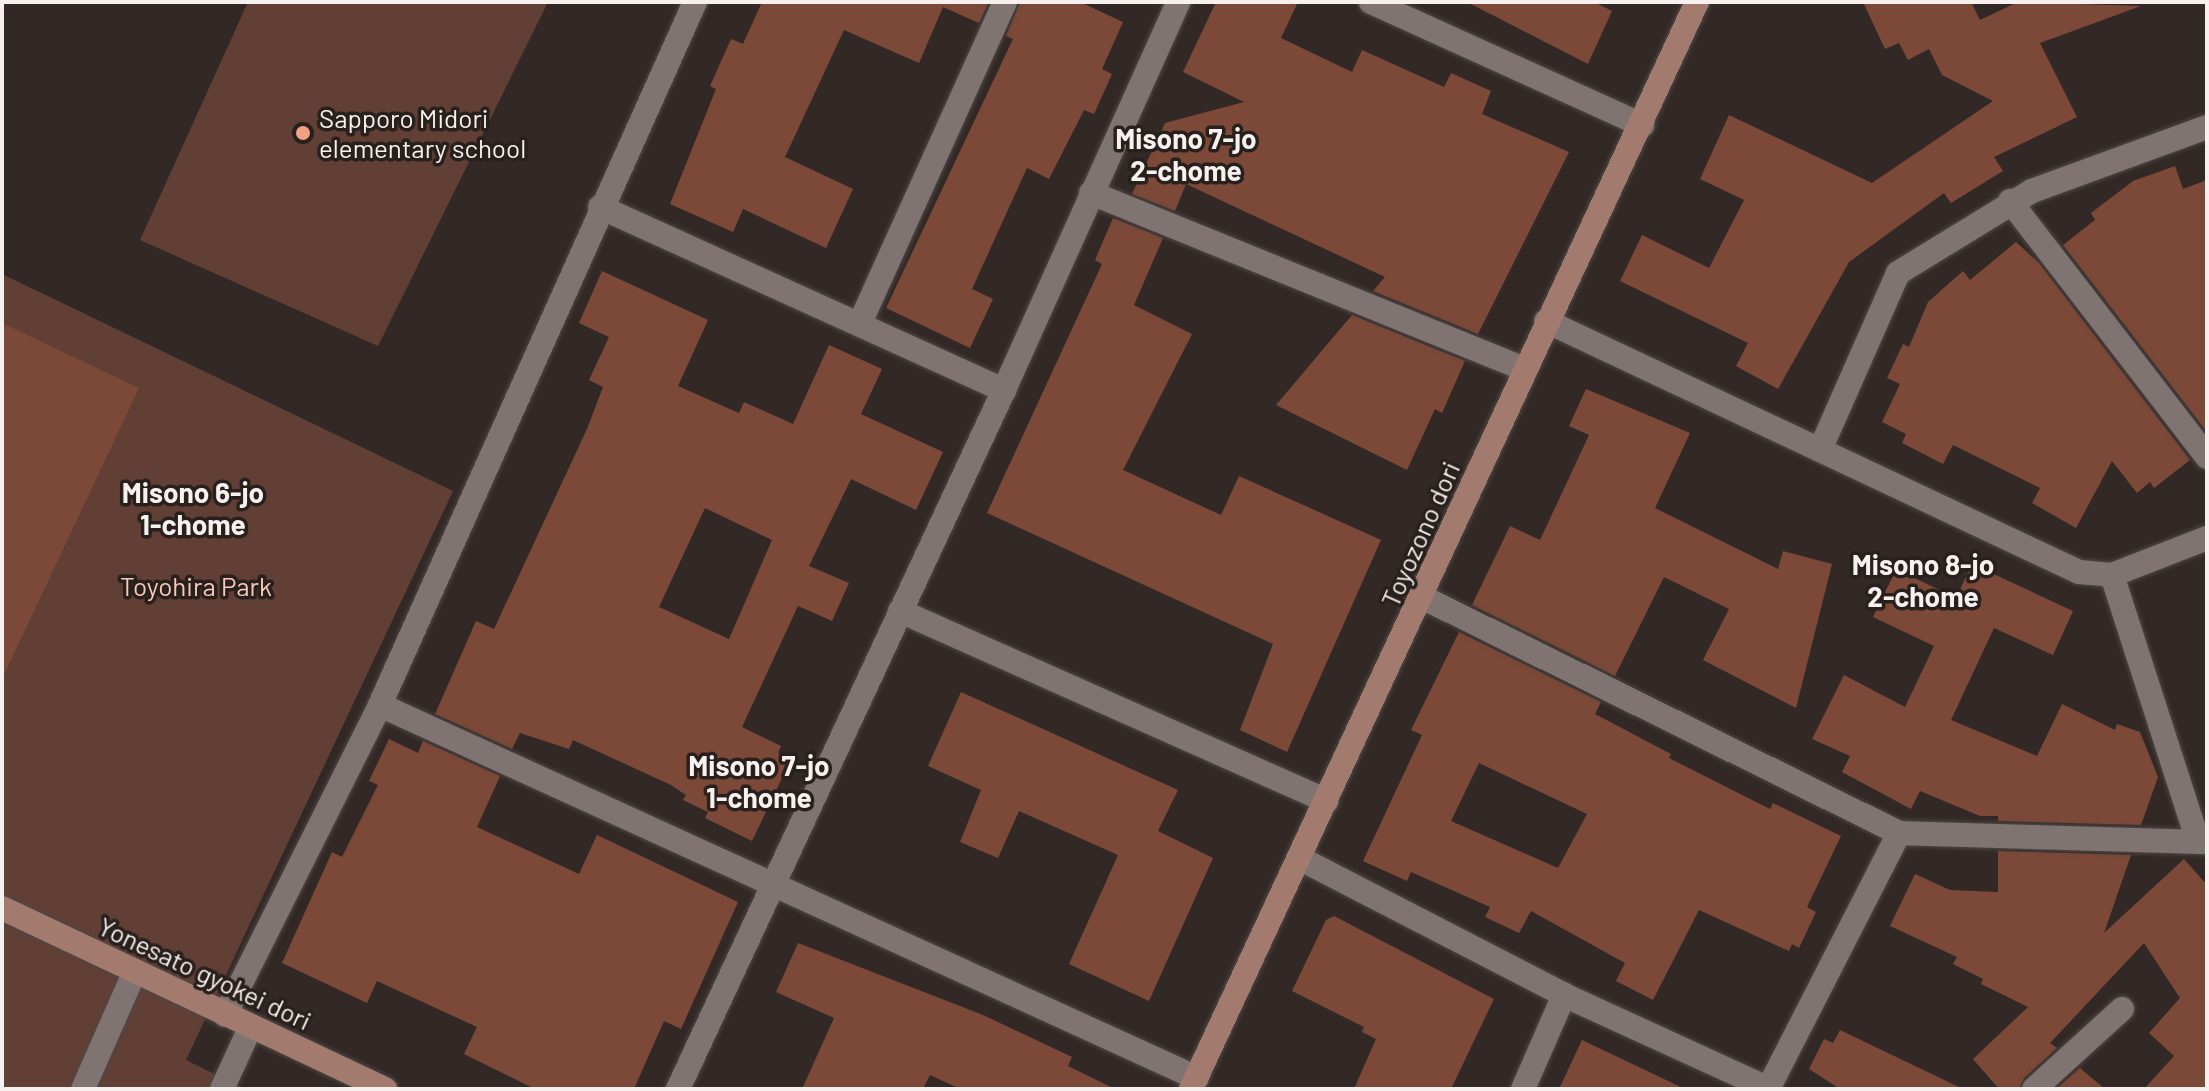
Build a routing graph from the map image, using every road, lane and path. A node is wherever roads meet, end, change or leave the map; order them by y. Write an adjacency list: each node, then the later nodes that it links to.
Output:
1 (695, 2): 10 (street)
2 (1005, 2): 12 (street)
3 (1178, 2): 8 (street)
4 (1371, 2): 6 (street)
5 (1697, 2): 6 (street, Toyozono dori)
6 (1642, 125): 11 (street, Toyozono dori)
7 (2207, 127): 9 (street)
8 (1091, 193): 13 (street); 14 (street)
9 (2010, 201): 15 (street); 16 (street)
10 (600, 207): 12 (street); 21 (street)
11 (1546, 321): 13 (street, Toyozono dori); 15 (street)
12 (860, 323): 14 (street)
13 (1525, 369): 19 (street, Toyozono dori)
14 (1004, 390): 20 (street)
15 (1820, 450): 18 (street)
16 (2207, 457)
17 (2207, 538): 18 (street)
18 (2112, 575): 24 (street)
19 (1422, 597): 22 (street, Toyozono dori); 23 (street)
20 (900, 611): 22 (street); 26 (street)
21 (380, 705): 26 (street); 31 (street)
22 (1327, 801): 25 (street, Toyozono dori)
23 (1899, 833): 24 (street); 39 (street)
24 (2202, 841)
25 (1301, 859): 29 (street); 33 (street, Toyozono dori)
26 (774, 884): 33 (street); 37 (street)
27 (2, 908): 28 (street, Yonesato gyokei dori)
28 (135, 971): 31 (street, Yonesato gyokei dori); 34 (street)
29 (1564, 995): 38 (street); 39 (street)
30 (2122, 1009): 40 (street)
31 (225, 1015): 32 (street, Yonesato gyokei dori)
32 (251, 1026): 35 (street); 36 (street, Yonesato gyokei dori)
33 (1194, 1084)
34 (83, 1089)
35 (222, 1089)
36 (385, 1089)
37 (678, 1089)
38 (1523, 1089)
39 (1768, 1089)
40 (2034, 1089)

